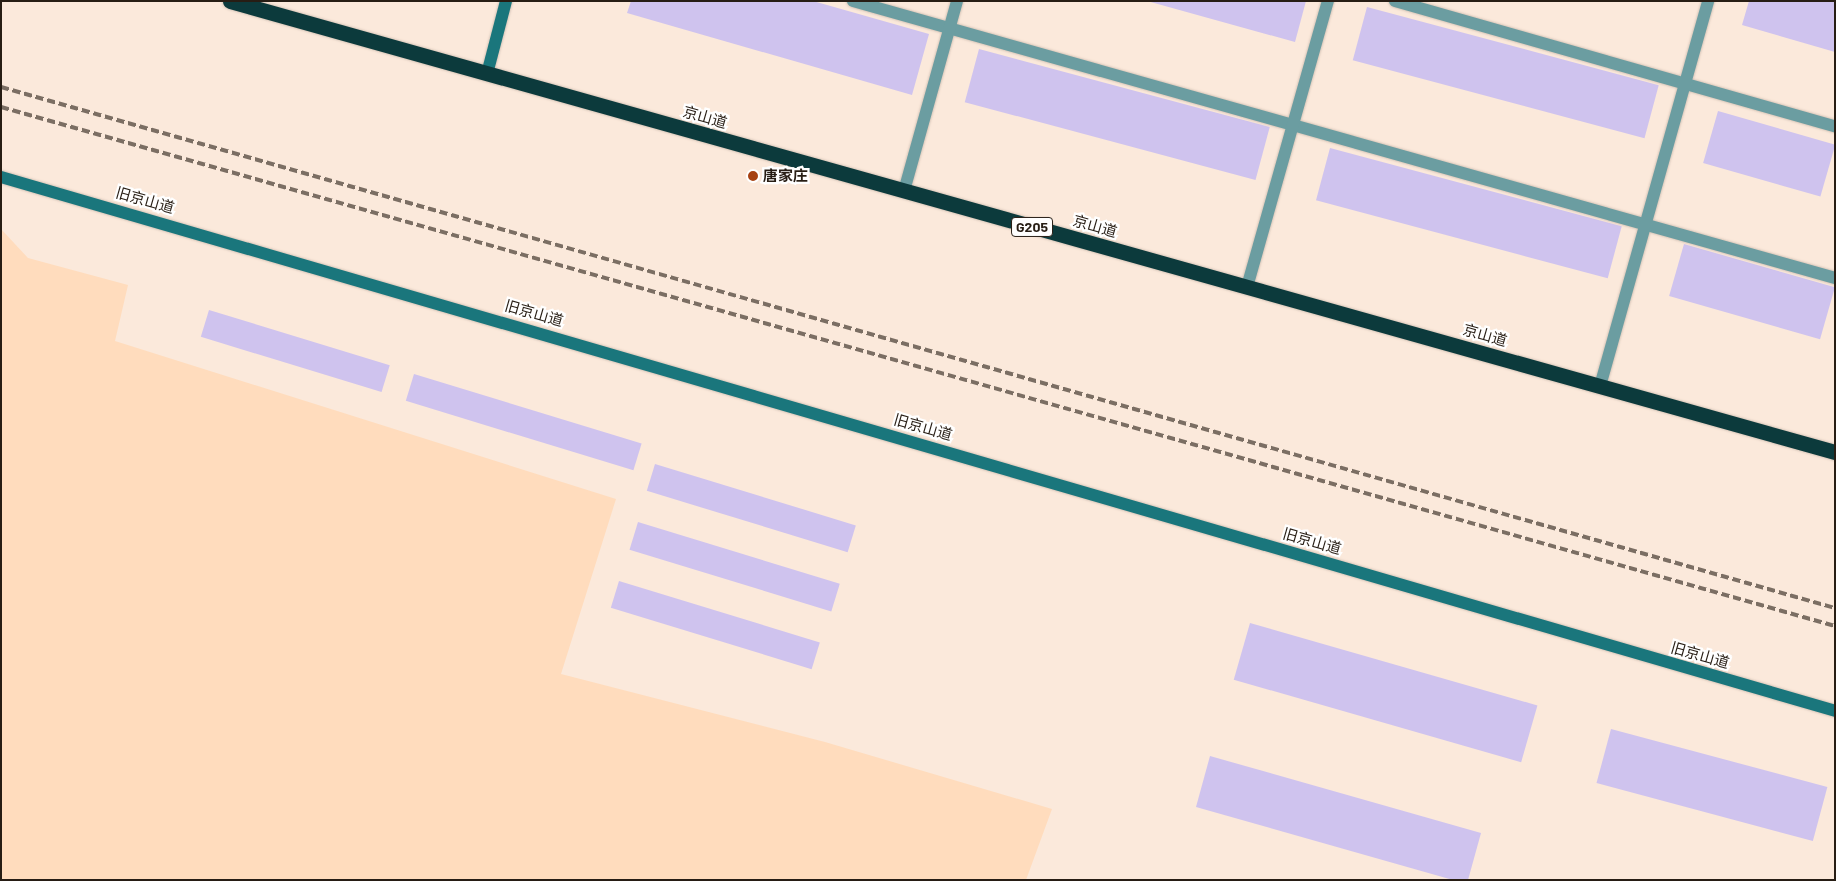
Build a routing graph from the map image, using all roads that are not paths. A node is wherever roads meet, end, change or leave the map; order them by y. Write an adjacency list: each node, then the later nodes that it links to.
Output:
1 (230, 1): 8 (highway, 京山道 / G205)
2 (506, 1): 8 (street)
3 (852, 1): 12 (lane)
4 (957, 1): 11 (lane)
5 (1328, 1): 13 (lane)
6 (1395, 1): 9 (lane)
7 (1708, 1): 14 (lane)
8 (486, 74): 11 (highway, 京山道 / G205)
9 (1835, 126)
10 (1, 177): 16 (street, 旧京山道)
11 (904, 191): 13 (highway, 京山道 / G205)
12 (1835, 278)
13 (1247, 287): 14 (highway, 京山道 / G205)
14 (1600, 386): 15 (highway, 京山道 / G205)
15 (1835, 452)
16 (1835, 711)

